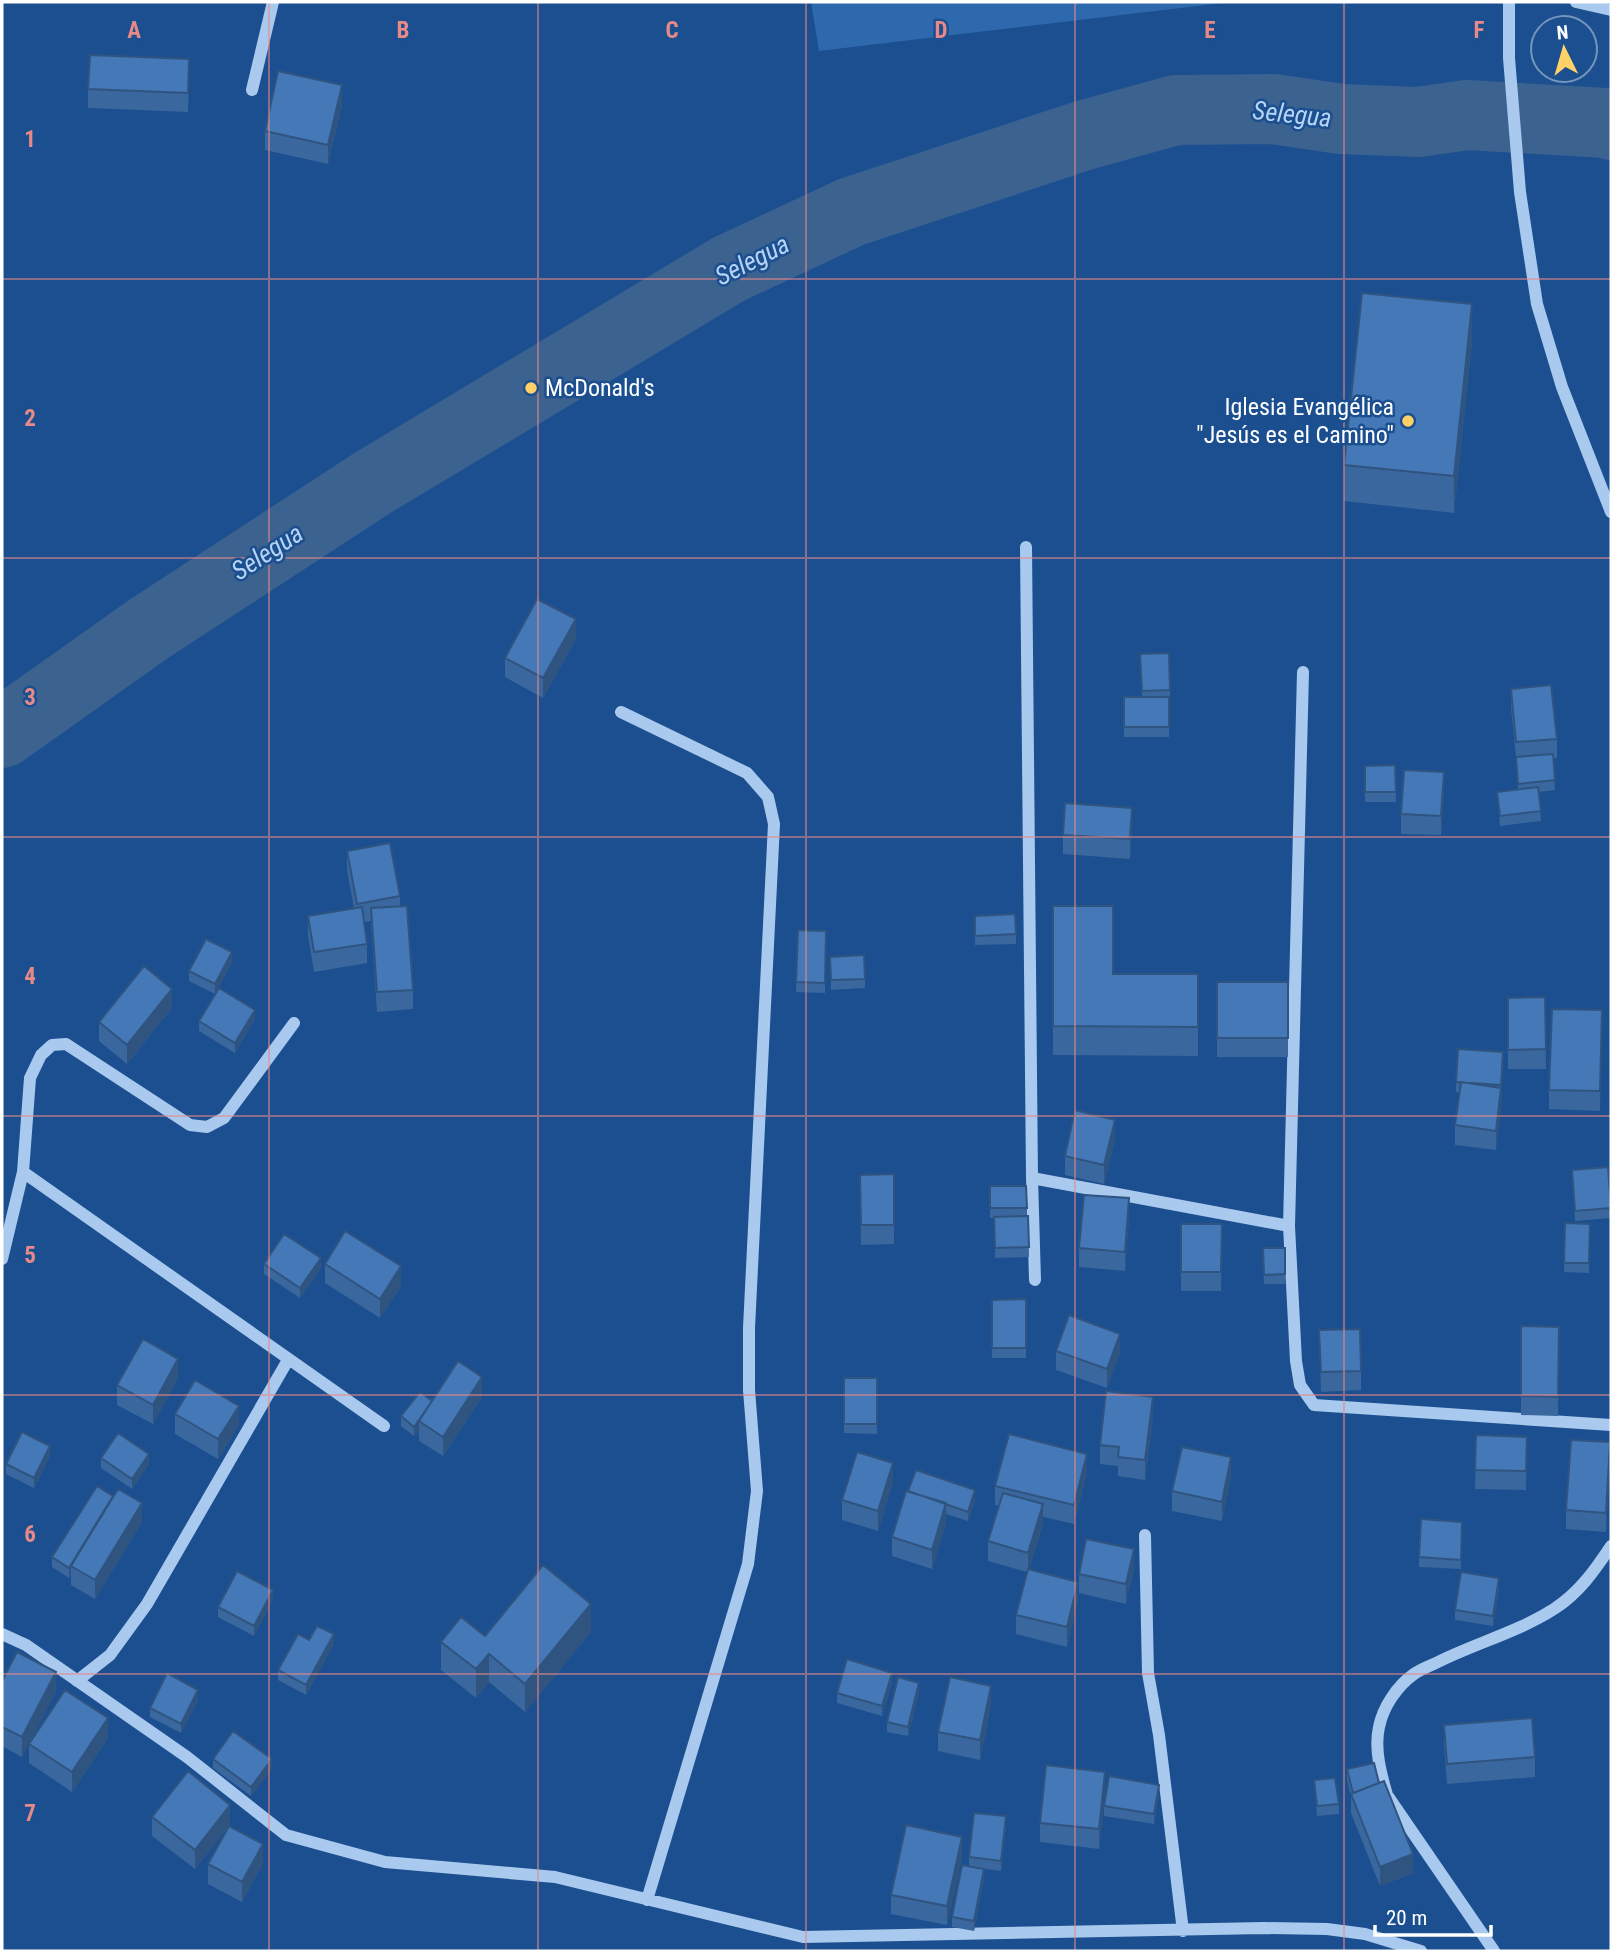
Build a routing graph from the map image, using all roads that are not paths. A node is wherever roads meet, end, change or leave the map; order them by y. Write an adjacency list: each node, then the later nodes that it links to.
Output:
1 (272, 2): 5 (street)
2 (1509, 2): 6 (street)
3 (1576, 2): 4 (street)
4 (1611, 10)
5 (253, 90)
6 (1611, 512)
7 (1026, 547): 12 (street)
8 (1303, 672): 13 (street)
9 (621, 712): 23 (street)
10 (294, 1023): 11 (street)
11 (23, 1172): 14 (street); 16 (street)
12 (1032, 1178): 13 (street); 15 (street)
13 (1289, 1226): 17 (street)
14 (2, 1259)
15 (1035, 1280)
16 (288, 1360): 18 (street); 22 (street)
17 (1611, 1425)
18 (384, 1426)
19 (1145, 1535): 24 (street)
20 (1611, 1546): 26 (street)
21 (2, 1634): 22 (street)
22 (77, 1681): 23 (street)
23 (647, 1900): 24 (street)
24 (1183, 1931): 25 (street)
25 (1421, 1951)
26 (1494, 1951)

